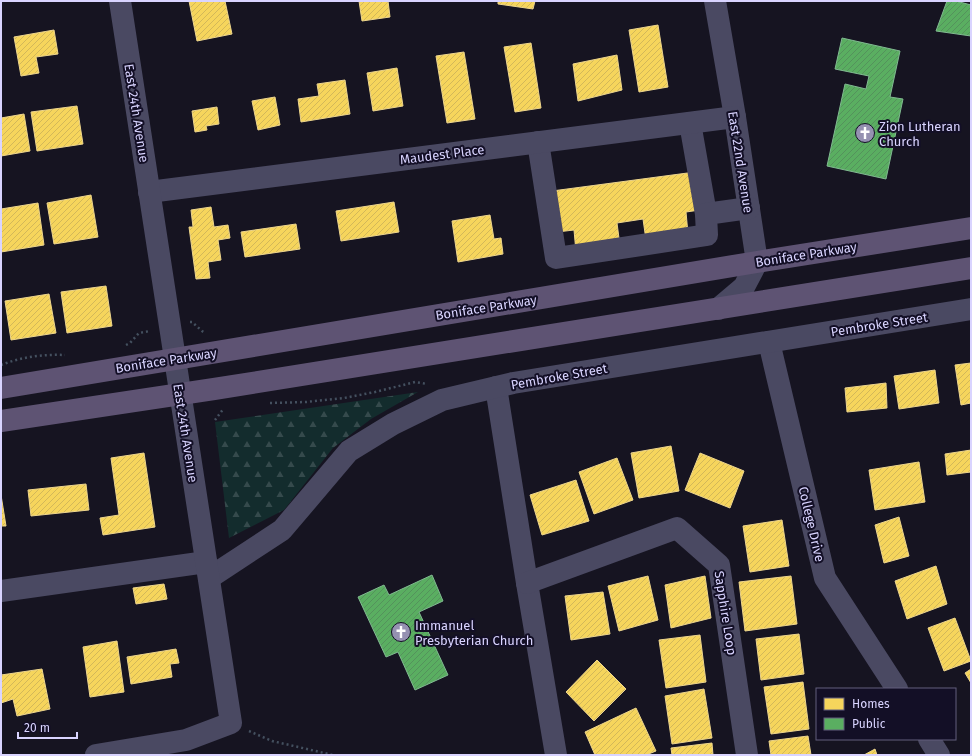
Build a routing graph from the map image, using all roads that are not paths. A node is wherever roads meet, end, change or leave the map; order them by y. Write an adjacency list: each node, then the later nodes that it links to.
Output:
1 (120, 1): 6 (street, East 24th Avenue)
2 (715, 1): 3 (street, East 22nd Avenue)
3 (735, 117): 4 (street, Maudest Place); 7 (street, East 22nd Avenue)
4 (690, 122): 5 (street, Maudest Place); 8 (street)
5 (538, 142): 6 (street, Maudest Place); 8 (street)
6 (149, 192): 15 (street, East 24th Avenue)
7 (748, 208): 8 (street); 10 (street, East 22nd Avenue)
8 (706, 214)
9 (971, 228): 10 (main road, Boniface Parkway)
10 (757, 262): 12 (street); 15 (main road, Boniface Parkway)
11 (971, 268): 12 (main road)
12 (718, 309): 18 (main road)
13 (971, 309): 14 (street, Pembroke Street)
14 (769, 342): 16 (street, Pembroke Street); 23 (street, College Drive)
15 (174, 359): 17 (main road, Boniface Parkway); 18 (street, East 24th Avenue)
16 (496, 387): 20 (street, Pembroke Street); 21 (street)
17 (1, 388)
18 (180, 394): 19 (main road); 20 (street, East 24th Avenue)
19 (1, 421)
20 (207, 570): 22 (street); 25 (street, East 24th Avenue)
21 (527, 583): 26 (street); 27 (street, Sapphire Loop)
22 (1, 591)
23 (895, 688)
24 (930, 740): 28 (street)
25 (96, 755)
26 (556, 755)
27 (747, 755)
28 (939, 755)

